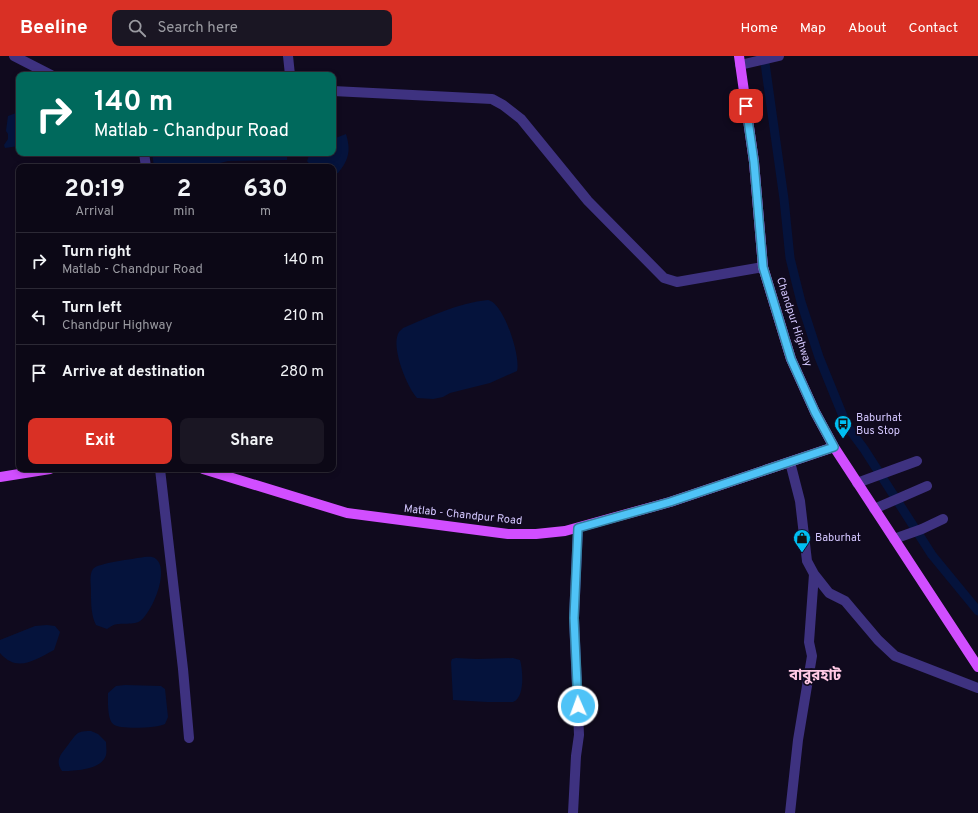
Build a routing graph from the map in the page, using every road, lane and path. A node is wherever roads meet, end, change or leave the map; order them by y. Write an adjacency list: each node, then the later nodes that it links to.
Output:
1 (14, 56): 5 (street)
2 (288, 56): 6 (street)
3 (776, 57): 4 (street)
4 (740, 60): 8 (main road, Chandpur Highway)
5 (45, 72)
6 (290, 72)
7 (336, 91): 8 (street)
8 (763, 267): 9 (main road, Chandpur Highway)
9 (834, 447): 11 (main road, Matlab - Chandpur Road); 16 (main road, Chandpur Highway)
10 (917, 461): 16 (street)
11 (790, 462): 20 (main road, Matlab - Chandpur Road); 22 (street)
12 (31, 472): 15 (main road)
13 (160, 472): 25 (street)
14 (212, 472): 20 (main road, Matlab - Chandpur Road)
15 (0, 477)
16 (857, 483): 18 (main road, Chandpur Highway)
17 (927, 486): 18 (street)
18 (874, 509): 21 (main road, Chandpur Highway)
19 (943, 519): 21 (street)
20 (578, 528): 26 (street)
21 (894, 539): 23 (main road, Chandpur Highway)
22 (814, 574): 24 (street); 27 (street)
23 (978, 667)
24 (978, 688)
25 (189, 738)
26 (573, 813)
27 (790, 813)

